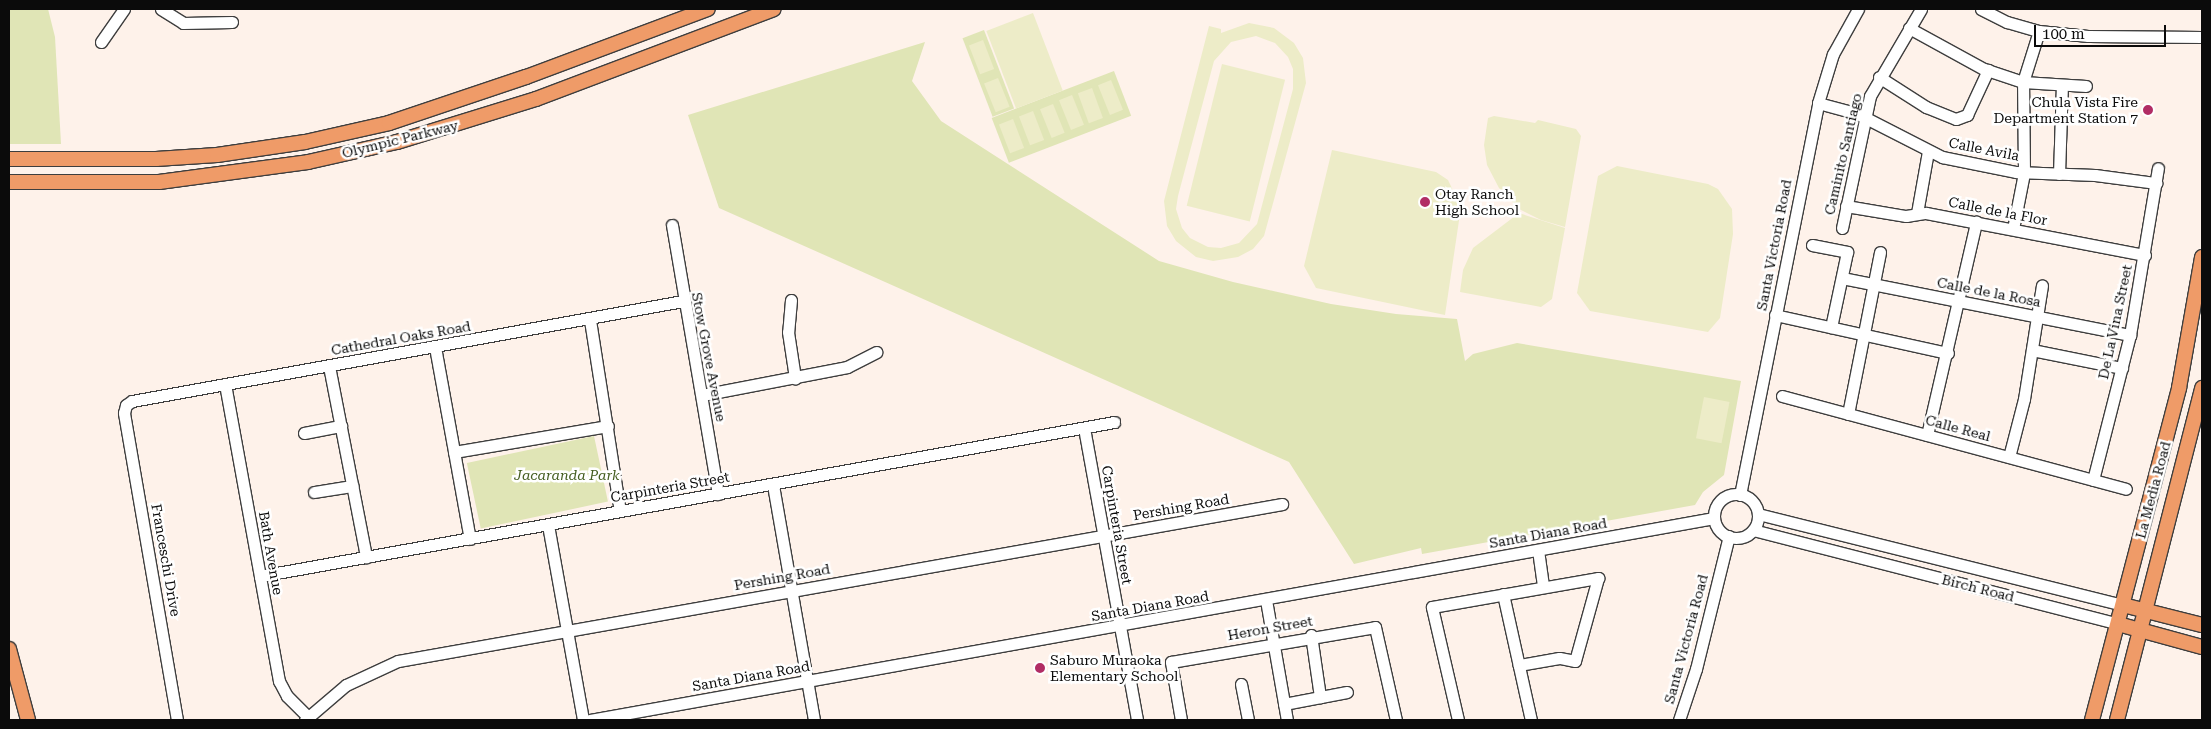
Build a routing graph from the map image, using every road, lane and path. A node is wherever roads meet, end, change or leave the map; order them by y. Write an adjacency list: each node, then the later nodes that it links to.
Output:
1 (124, 9): 12 (street)
2 (161, 9): 8 (street)
3 (708, 9): 21 (main road, Olympic Parkway)
4 (774, 9): 25 (main road, Olympic Parkway)
5 (1858, 9): 18 (street, Santa Victoria Road)
6 (1921, 9): 9 (street, Caminito Santiago)
7 (1982, 9): 10 (street)
8 (232, 22)
9 (1909, 28): 13 (street); 14 (street, Caminito Santiago)
10 (2039, 31): 11 (street); 15 (street)
11 (2202, 37)
12 (101, 42)
13 (1988, 70): 14 (street); 15 (street)
14 (1879, 77): 19 (street, Caminito Santiago)
15 (2023, 82): 16 (street); 23 (street)
16 (2062, 85): 17 (street); 24 (street)
17 (2086, 86)
18 (1818, 103): 19 (street, Calle Avila); 43 (street, Santa Victoria Road)
19 (1864, 116): 20 (street, Calle Avila); 27 (street, Caminito Santiago)
20 (1928, 151): 23 (street, Calle Avila); 28 (street)
21 (9, 159)
22 (2158, 168): 26 (street, De La Vina Street)
23 (2024, 172): 24 (street, Calle Avila); 32 (street)
24 (2059, 174): 26 (street, Calle Avila)
25 (9, 182)
26 (2156, 183): 35 (street, De La Vina Street)
27 (1846, 206): 28 (street, Calle de la Flor); 31 (street, Caminito Santiago)
28 (1917, 213): 29 (street, Calle de la Flor)
29 (1976, 222): 32 (street, Calle de la Flor); 41 (street)
30 (672, 225): 42 (street, Stow Grove Avenue)
31 (1842, 228)
32 (2013, 230): 35 (street, Calle de la Flor)
33 (1812, 244): 37 (street)
34 (1880, 252): 38 (street)
35 (2145, 255): 48 (street, De La Vina Street)
36 (2202, 257): 95 (main road, La Media Road)
37 (1842, 278): 38 (street, Calle de la Rosa); 46 (street)
38 (1873, 284): 41 (street, Calle de la Rosa); 47 (street)
39 (2042, 284): 44 (street)
40 (791, 300): 55 (street)
41 (1959, 300): 44 (street, Calle de la Rosa); 52 (street)
42 (683, 301): 45 (street, Cathedral Oaks Road); 58 (street, Stow Grove Avenue)
43 (1775, 315): 46 (street); 76 (street, Santa Victoria Road)
44 (2036, 317): 48 (street, Calle de la Rosa); 50 (street)
45 (590, 320): 49 (street, Cathedral Oaks Road); 64 (street)
46 (1831, 327): 47 (street)
47 (1863, 334): 52 (street); 61 (street)
48 (2130, 335): 54 (street, De La Vina Street)
49 (435, 347): 53 (street, Cathedral Oaks Road); 68 (street)
50 (2032, 350): 54 (street); 69 (street)
51 (876, 352): 55 (street)
52 (1948, 353): 67 (street)
53 (329, 366): 56 (street, Cathedral Oaks Road); 63 (street)
54 (2122, 368): 70 (street, De La Vina Street)
55 (795, 378): 58 (street)
56 (225, 384): 60 (street, Cathedral Oaks Road); 90 (street, Bath Avenue)
57 (2202, 388): 96 (main road, La Media Road)
58 (702, 395): 75 (street, Stow Grove Avenue)
59 (1782, 396): 61 (street, Calle Real)
60 (126, 405): 114 (street, Franceschi Drive)
61 (1848, 414): 67 (street, Calle Real)
62 (1114, 422): 65 (street, Carpinteria Street)
63 (341, 426): 66 (street); 72 (street)
64 (608, 426): 68 (street); 78 (street)
65 (1084, 428): 71 (street, Carpinteria Street); 83 (street, Carpinteria Street)
66 (304, 433)
67 (1927, 435): 69 (street, Calle Real)
68 (454, 452): 85 (street)
69 (2009, 457): 70 (street, Calle Real)
70 (2093, 480): 73 (street, Calle Real)
71 (773, 485): 75 (street, Carpinteria Street); 92 (street)
72 (353, 486): 74 (street); 88 (street)
73 (2126, 489)
74 (314, 492)
75 (718, 494): 78 (street, Carpinteria Street)
76 (1740, 495): 79 (street); 80 (street)
77 (1282, 504): 83 (street, Pershing Road)
78 (620, 511): 81 (street, Carpinteria Street)
79 (1758, 514): 82 (street); 86 (street, Birch Road)
80 (1714, 518): 84 (street); 87 (street, Santa Diana Road)
81 (548, 524): 85 (street, Carpinteria Street); 101 (street)
82 (1753, 530): 84 (street); 89 (street, Birch Road)
83 (1104, 536): 92 (street, Pershing Road); 99 (street, Carpinteria Street)
84 (1729, 536): 125 (street, Santa Victoria Road)
85 (470, 539): 88 (street, Carpinteria Street)
86 (1895, 548): 89 (street); 95 (street, Birch Road)
87 (1538, 550): 91 (street); 94 (street, Santa Diana Road)
88 (366, 557): 90 (street, Carpinteria Street)
89 (1891, 566): 97 (street, Birch Road)
90 (260, 576): 112 (street, Bath Avenue)
91 (1543, 587): 93 (street); 106 (street)
92 (791, 591): 101 (street, Pershing Road); 107 (street)
93 (1503, 594): 106 (street); 123 (street)
94 (1266, 600): 99 (street, Santa Diana Road); 103 (street)
95 (2123, 605): 96 (main road, Birch Road); 97 (main road, La Media Road)
96 (2145, 610): 98 (main road, Birch Road); 100 (main road, La Media Road)
97 (2118, 624): 100 (main road, Birch Road); 126 (main road, La Media Road)
98 (2202, 624)
99 (1120, 627): 107 (street, Santa Diana Road); 118 (street, Carpinteria Street)
100 (2141, 629): 104 (main road, Birch Road); 127 (main road, La Media Road)
101 (566, 631): 112 (street, Pershing Road); 115 (street)
102 (1311, 635): 103 (street, Heron Street); 110 (street); 122 (street, Heron Street)
103 (1274, 642): 111 (street); 119 (street, Heron Street)
104 (2202, 647)
105 (9, 649): 113 (main road)
106 (1519, 665): 124 (street)
107 (807, 682): 116 (street, Santa Diana Road); 117 (street)
108 (1241, 684): 120 (street)
109 (1347, 692): 110 (street)
110 (1320, 697): 111 (street)
111 (1284, 704): 121 (street)
112 (307, 719)
113 (28, 720)
114 (178, 720)
115 (583, 720)
116 (590, 720)
117 (814, 720)
118 (1137, 720)
119 (1181, 720)
120 (1248, 720)
121 (1287, 720)
122 (1396, 720)
123 (1458, 720)
124 (1531, 720)
125 (1679, 720)
126 (2092, 720)
127 (2117, 720)

